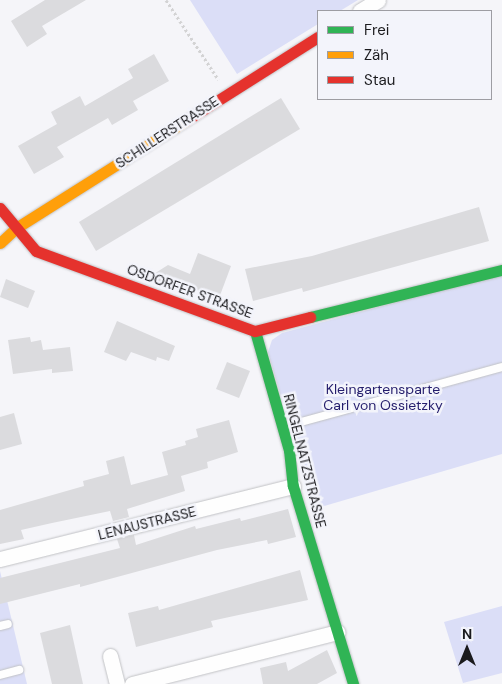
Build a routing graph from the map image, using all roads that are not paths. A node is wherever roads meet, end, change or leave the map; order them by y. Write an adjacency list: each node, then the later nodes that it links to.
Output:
1 (378, 0): 2 (street)
2 (362, 10)
3 (317, 38): 5 (street, SCHILLERSTRASSE)
4 (0, 208): 5 (street, OSDORFER STRASSE)
5 (16, 228): 6 (street); 8 (street, OSDORFER STRASSE)
6 (0, 243)
7 (502, 270): 8 (street, OSDORFER STRASSE)
8 (254, 331): 11 (street, RINGELNATZSTRASSE)
9 (502, 366): 10 (lane)
10 (301, 422)
11 (293, 486): 12 (street, LENAUSTRASSE); 13 (street, RINGELNATZSTRASSE)
12 (0, 559)
13 (338, 632): 18 (street); 19 (street, RINGELNATZSTRASSE)
14 (110, 656): 17 (street)
15 (19, 670): 16 (lane)
16 (0, 675)
17 (117, 684)
18 (132, 684)
19 (354, 684)

